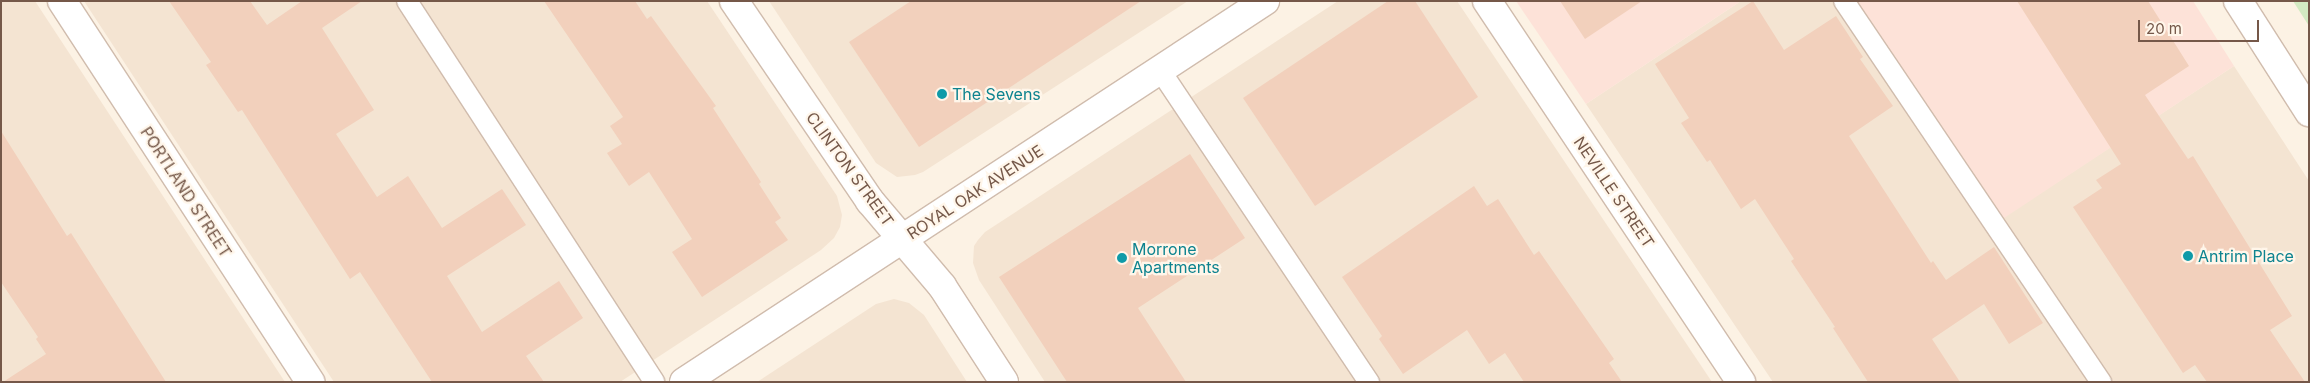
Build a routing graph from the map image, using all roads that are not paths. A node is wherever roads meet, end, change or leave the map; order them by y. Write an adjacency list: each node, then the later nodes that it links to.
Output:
1 (62, 1): 11 (street, PORTLAND STREET)
2 (407, 1): 12 (lane)
3 (734, 1): 10 (street, CLINTON STREET)
4 (1265, 1): 8 (street, ROYAL OAK AVENUE)
5 (1487, 1): 16 (street, NEVILLE STREET)
6 (1844, 1): 17 (lane)
7 (2238, 1): 9 (street)
8 (1160, 70): 10 (street, ROYAL OAK AVENUE); 15 (lane)
9 (2309, 112)
10 (902, 240): 13 (street, ROYAL OAK AVENUE); 14 (street, CLINTON STREET)
11 (310, 382)
12 (654, 382)
13 (684, 382)
14 (1004, 382)
15 (1369, 382)
16 (1742, 382)
17 (2101, 382)

